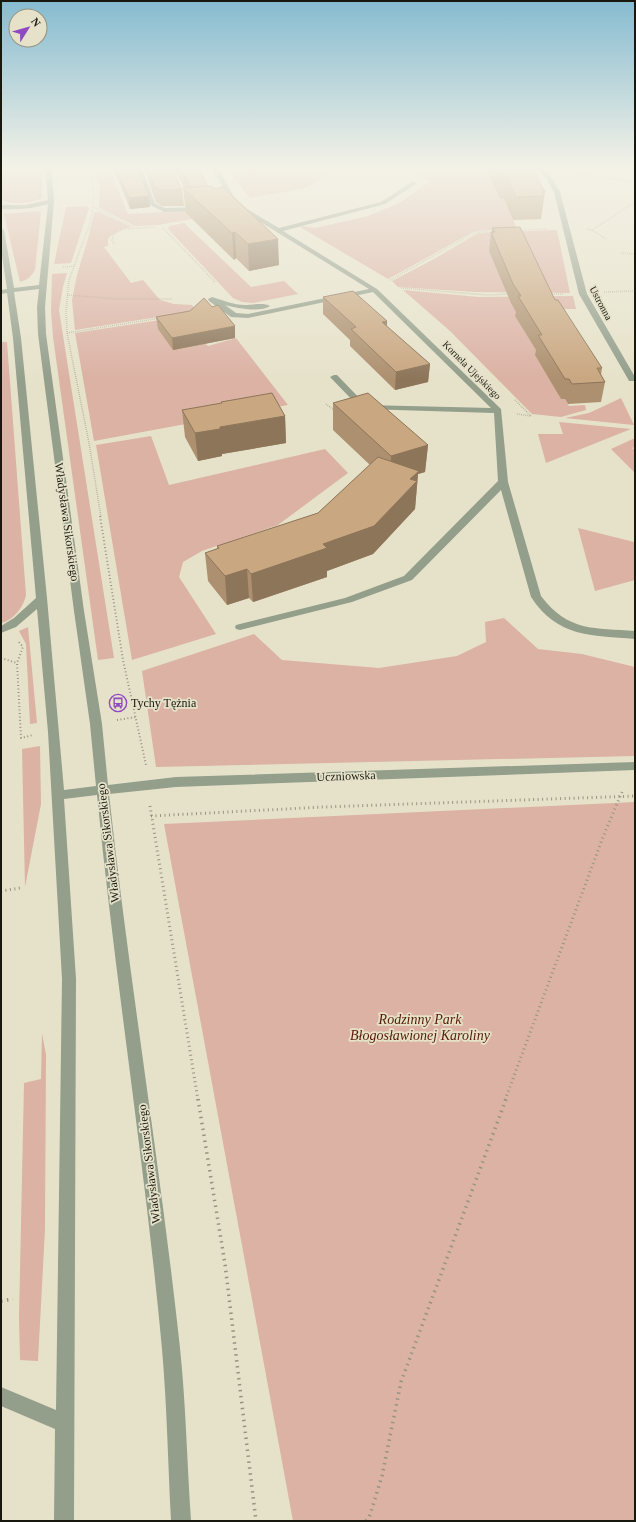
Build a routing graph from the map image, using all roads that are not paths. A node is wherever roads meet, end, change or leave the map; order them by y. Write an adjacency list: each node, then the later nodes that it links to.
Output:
1 (2, 237): 8 (street)
2 (47, 237): 6 (street, Władysława Sikorskiego)
3 (289, 237): 5 (street, Kornela Ujejskiego)
4 (568, 237): 11 (street, Ustronna)
5 (366, 284): 7 (street, Kornela Ujejskiego); 7 (street)
6 (42, 287): 8 (street); 19 (street, Władysława Sikorskiego)
7 (375, 290): 12 (street, Kornela Ujejskiego)
8 (10, 291): 9 (street); 14 (street)
9 (1, 292)
10 (334, 377): 12 (street)
11 (632, 379)
12 (498, 411): 13 (street, Kornela Ujejskiego)
13 (503, 482): 15 (street); 17 (street)
14 (42, 598): 16 (street); 20 (street)
15 (240, 627)
16 (1, 630)
17 (635, 635)
18 (635, 766): 19 (street, Uczniowska)
19 (101, 789): 20 (street, Uczniowska); 24 (street, Władysława Sikorskiego)
20 (57, 795): 22 (street)
21 (1, 1396): 22 (street)
22 (65, 1424): 23 (street)
23 (64, 1521)
24 (181, 1521)

